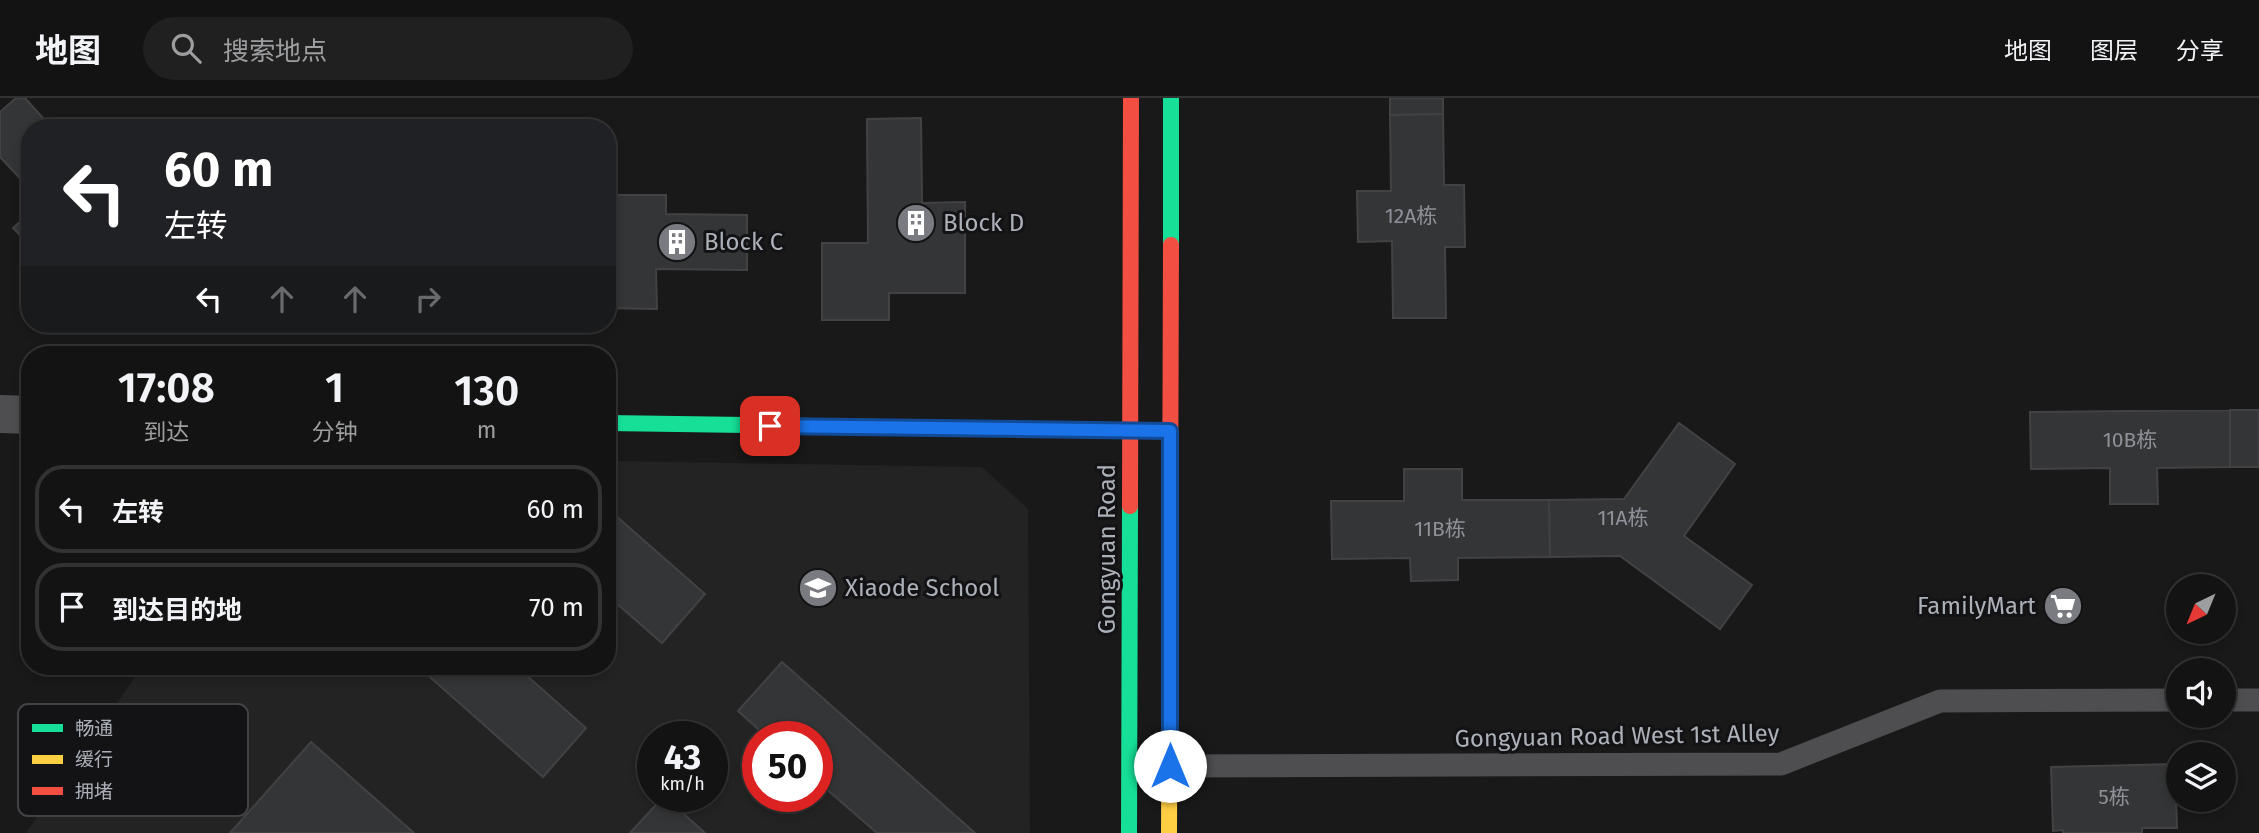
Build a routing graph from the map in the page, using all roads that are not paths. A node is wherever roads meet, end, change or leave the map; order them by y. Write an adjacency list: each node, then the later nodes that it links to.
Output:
1 (1131, 98): 6 (main road, Gongyuan Road)
2 (1171, 98): 7 (main road)
3 (0, 414): 4 (street)
4 (21, 415)
5 (616, 423): 6 (main road)
6 (1130, 431): 7 (main road); 11 (main road, Gongyuan Road)
7 (1170, 431): 12 (main road)
8 (2166, 700): 12 (lane, Gongyuan Road West 1st Alley)
9 (2236, 700): 10 (lane)
10 (2259, 700)
11 (1129, 766): 12 (lane, Gongyuan Road West 1st Alley); 13 (main road, Gongyuan Road)
12 (1170, 766): 14 (main road)
13 (1129, 833)
14 (1169, 833)

